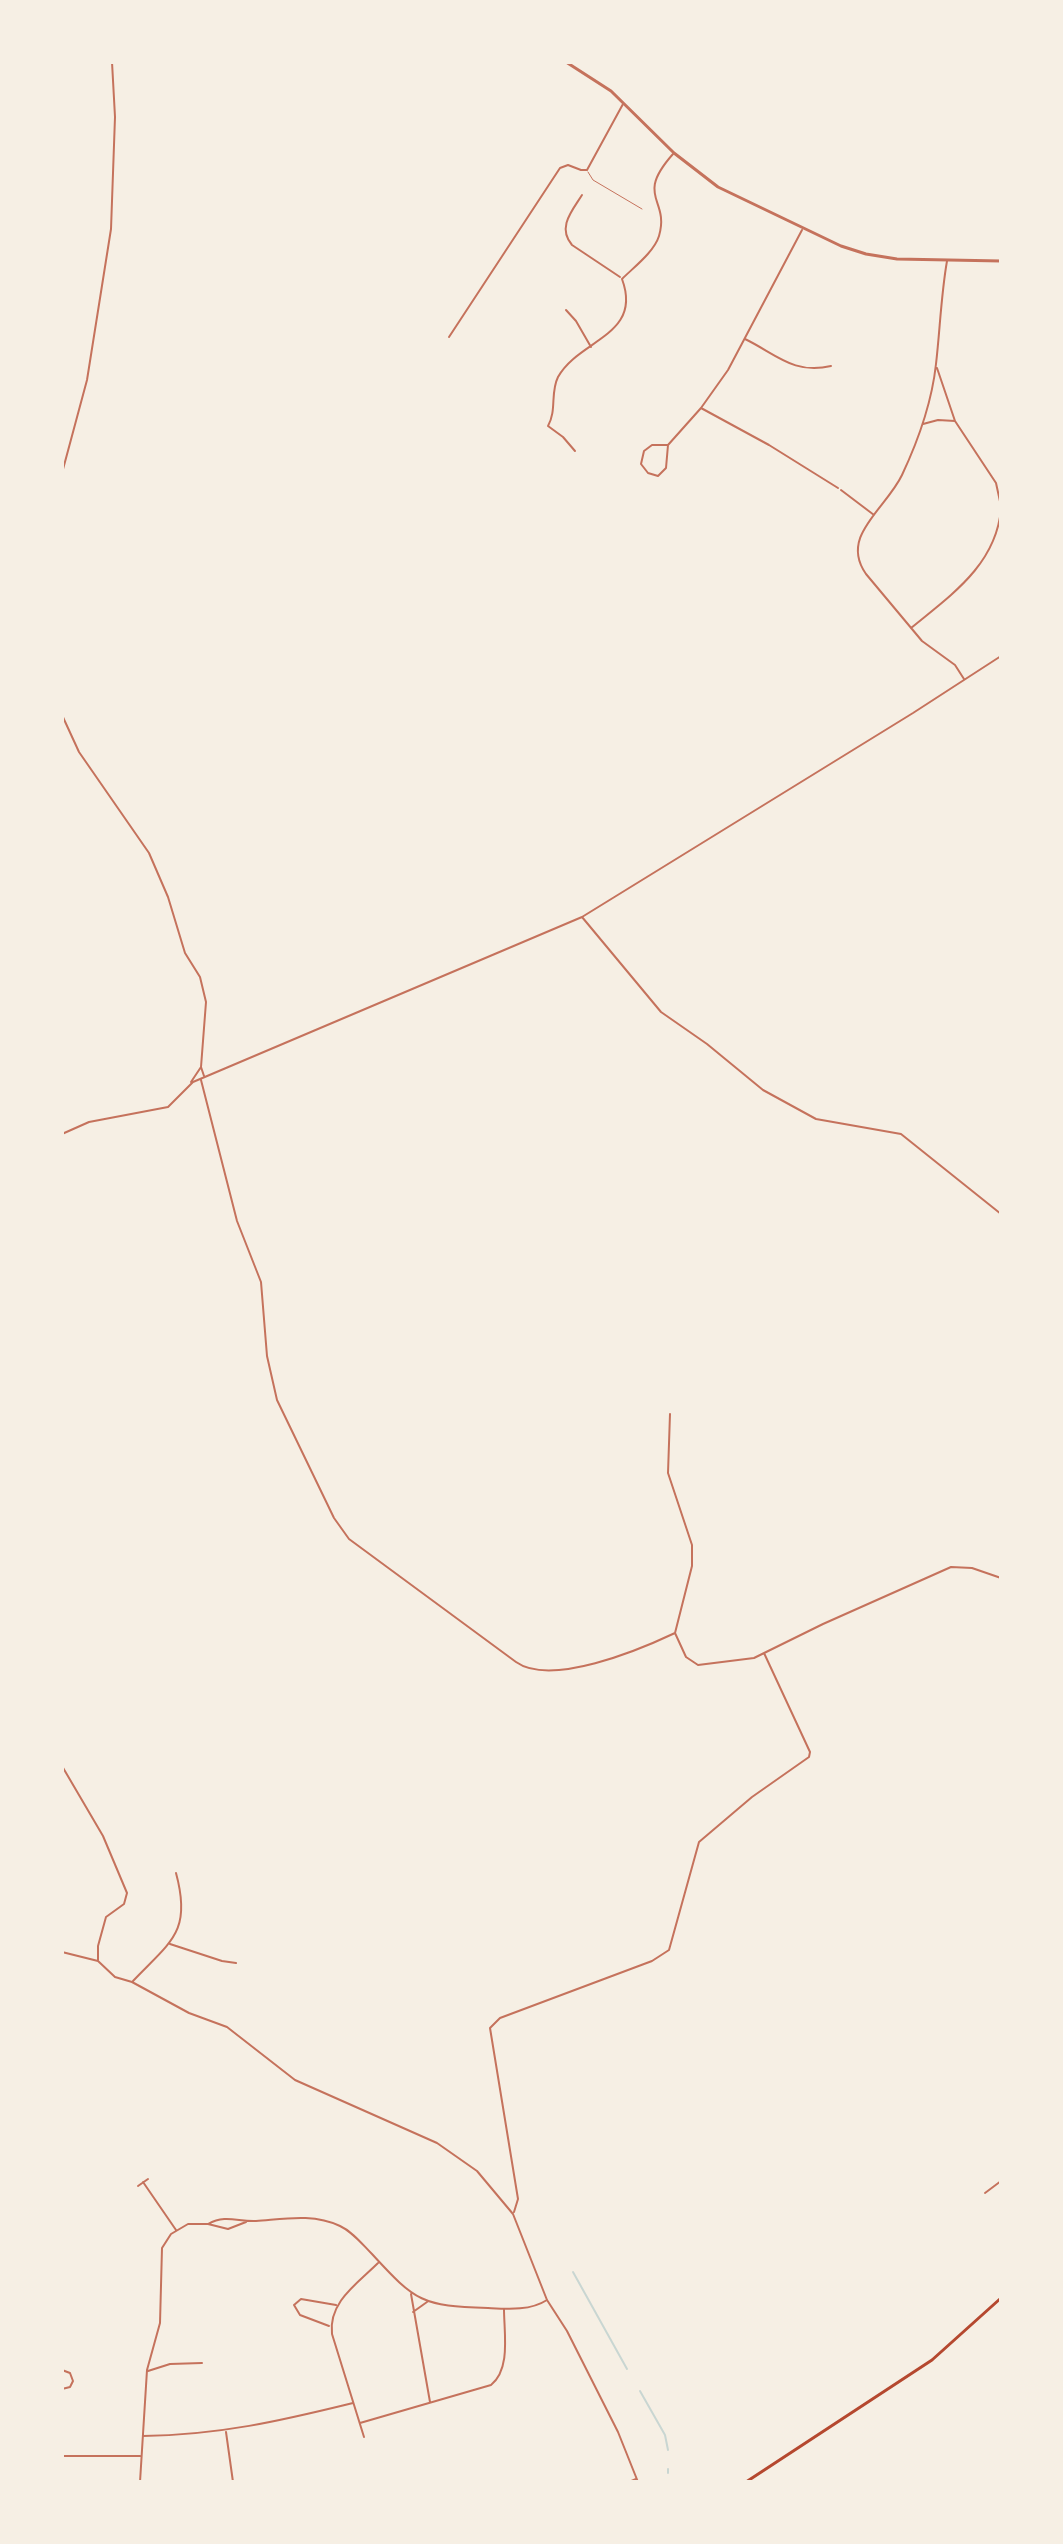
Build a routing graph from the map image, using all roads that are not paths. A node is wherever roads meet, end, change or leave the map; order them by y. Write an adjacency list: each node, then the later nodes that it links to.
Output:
1 (112, 62): 23 (street)
2 (566, 62): 3 (street)
3 (623, 103): 4 (street); 5 (street)
4 (674, 153): 8 (street); 11 (street)
5 (587, 170): 7 (lane); 13 (street)
6 (582, 195): 11 (street)
7 (642, 209)
8 (803, 228): 9 (street); 14 (street)
9 (947, 260): 10 (street); 16 (street)
10 (1001, 261)
11 (622, 279): 15 (street)
12 (566, 310): 15 (street)
13 (449, 337)
14 (745, 339): 17 (street); 18 (street)
15 (591, 347): 22 (street)
16 (936, 365): 19 (street); 20 (street)
17 (831, 366)
18 (701, 408): 21 (street); 25 (street)
19 (955, 421): 20 (street); 24 (street)
20 (921, 424): 25 (street)
21 (668, 445): 21 (street)
22 (575, 451)
23 (62, 473)
24 (1001, 507): 26 (street)
25 (875, 516): 26 (street)
26 (911, 628): 28 (street)
27 (1001, 656): 28 (street)
28 (965, 681): 30 (street)
29 (62, 715): 31 (street)
30 (582, 917): 32 (street); 35 (street)
31 (201, 1067): 32 (street); 33 (street)
32 (203, 1078): 33 (street); 38 (street)
33 (190, 1083): 34 (street)
34 (62, 1134)
35 (1001, 1214)
36 (670, 1414): 38 (street)
37 (1001, 1578): 39 (street)
38 (675, 1633): 39 (street)
39 (764, 1653): 52 (street)
40 (62, 1766): 44 (street)
41 (176, 1873): 42 (street)
42 (169, 1944): 45 (street); 46 (street)
43 (62, 1952): 44 (street)
44 (98, 1961): 46 (street)
45 (236, 1963)
46 (132, 1982): 52 (street)
47 (148, 2179): 49 (street)
48 (1001, 2181): 51 (street)
49 (143, 2182): 50 (street); 57 (street)
50 (138, 2186)
51 (985, 2193)
52 (513, 2214): 61 (street)
53 (227, 2217): 54 (street); 55 (street); 56 (street)
54 (247, 2221): 56 (street); 58 (street)
55 (208, 2224): 56 (street); 57 (street)
56 (228, 2229)
57 (176, 2230): 69 (street)
58 (379, 2262): 59 (street); 63 (street)
59 (411, 2293): 62 (street); 65 (street)
60 (1001, 2298): 83 (main road)
61 (547, 2300): 64 (street); 79 (street)
62 (427, 2302): 64 (street); 65 (street)
63 (337, 2305): 66 (street); 66 (street)
64 (504, 2309): 72 (street)
65 (412, 2312): 72 (street)
66 (331, 2326): 71 (street)
67 (202, 2363): 69 (street)
68 (62, 2370): 70 (street)
69 (147, 2370): 75 (street)
70 (62, 2389)
71 (353, 2403): 73 (street); 74 (street)
72 (430, 2403): 73 (street)
73 (360, 2423): 76 (street)
74 (226, 2432): 75 (street); 81 (street)
75 (142, 2436): 78 (street)
76 (364, 2437)
77 (62, 2456): 78 (street)
78 (140, 2456): 80 (street)
79 (637, 2480): 82 (street)
80 (140, 2482)
81 (233, 2482)
82 (629, 2482)
83 (746, 2482)

